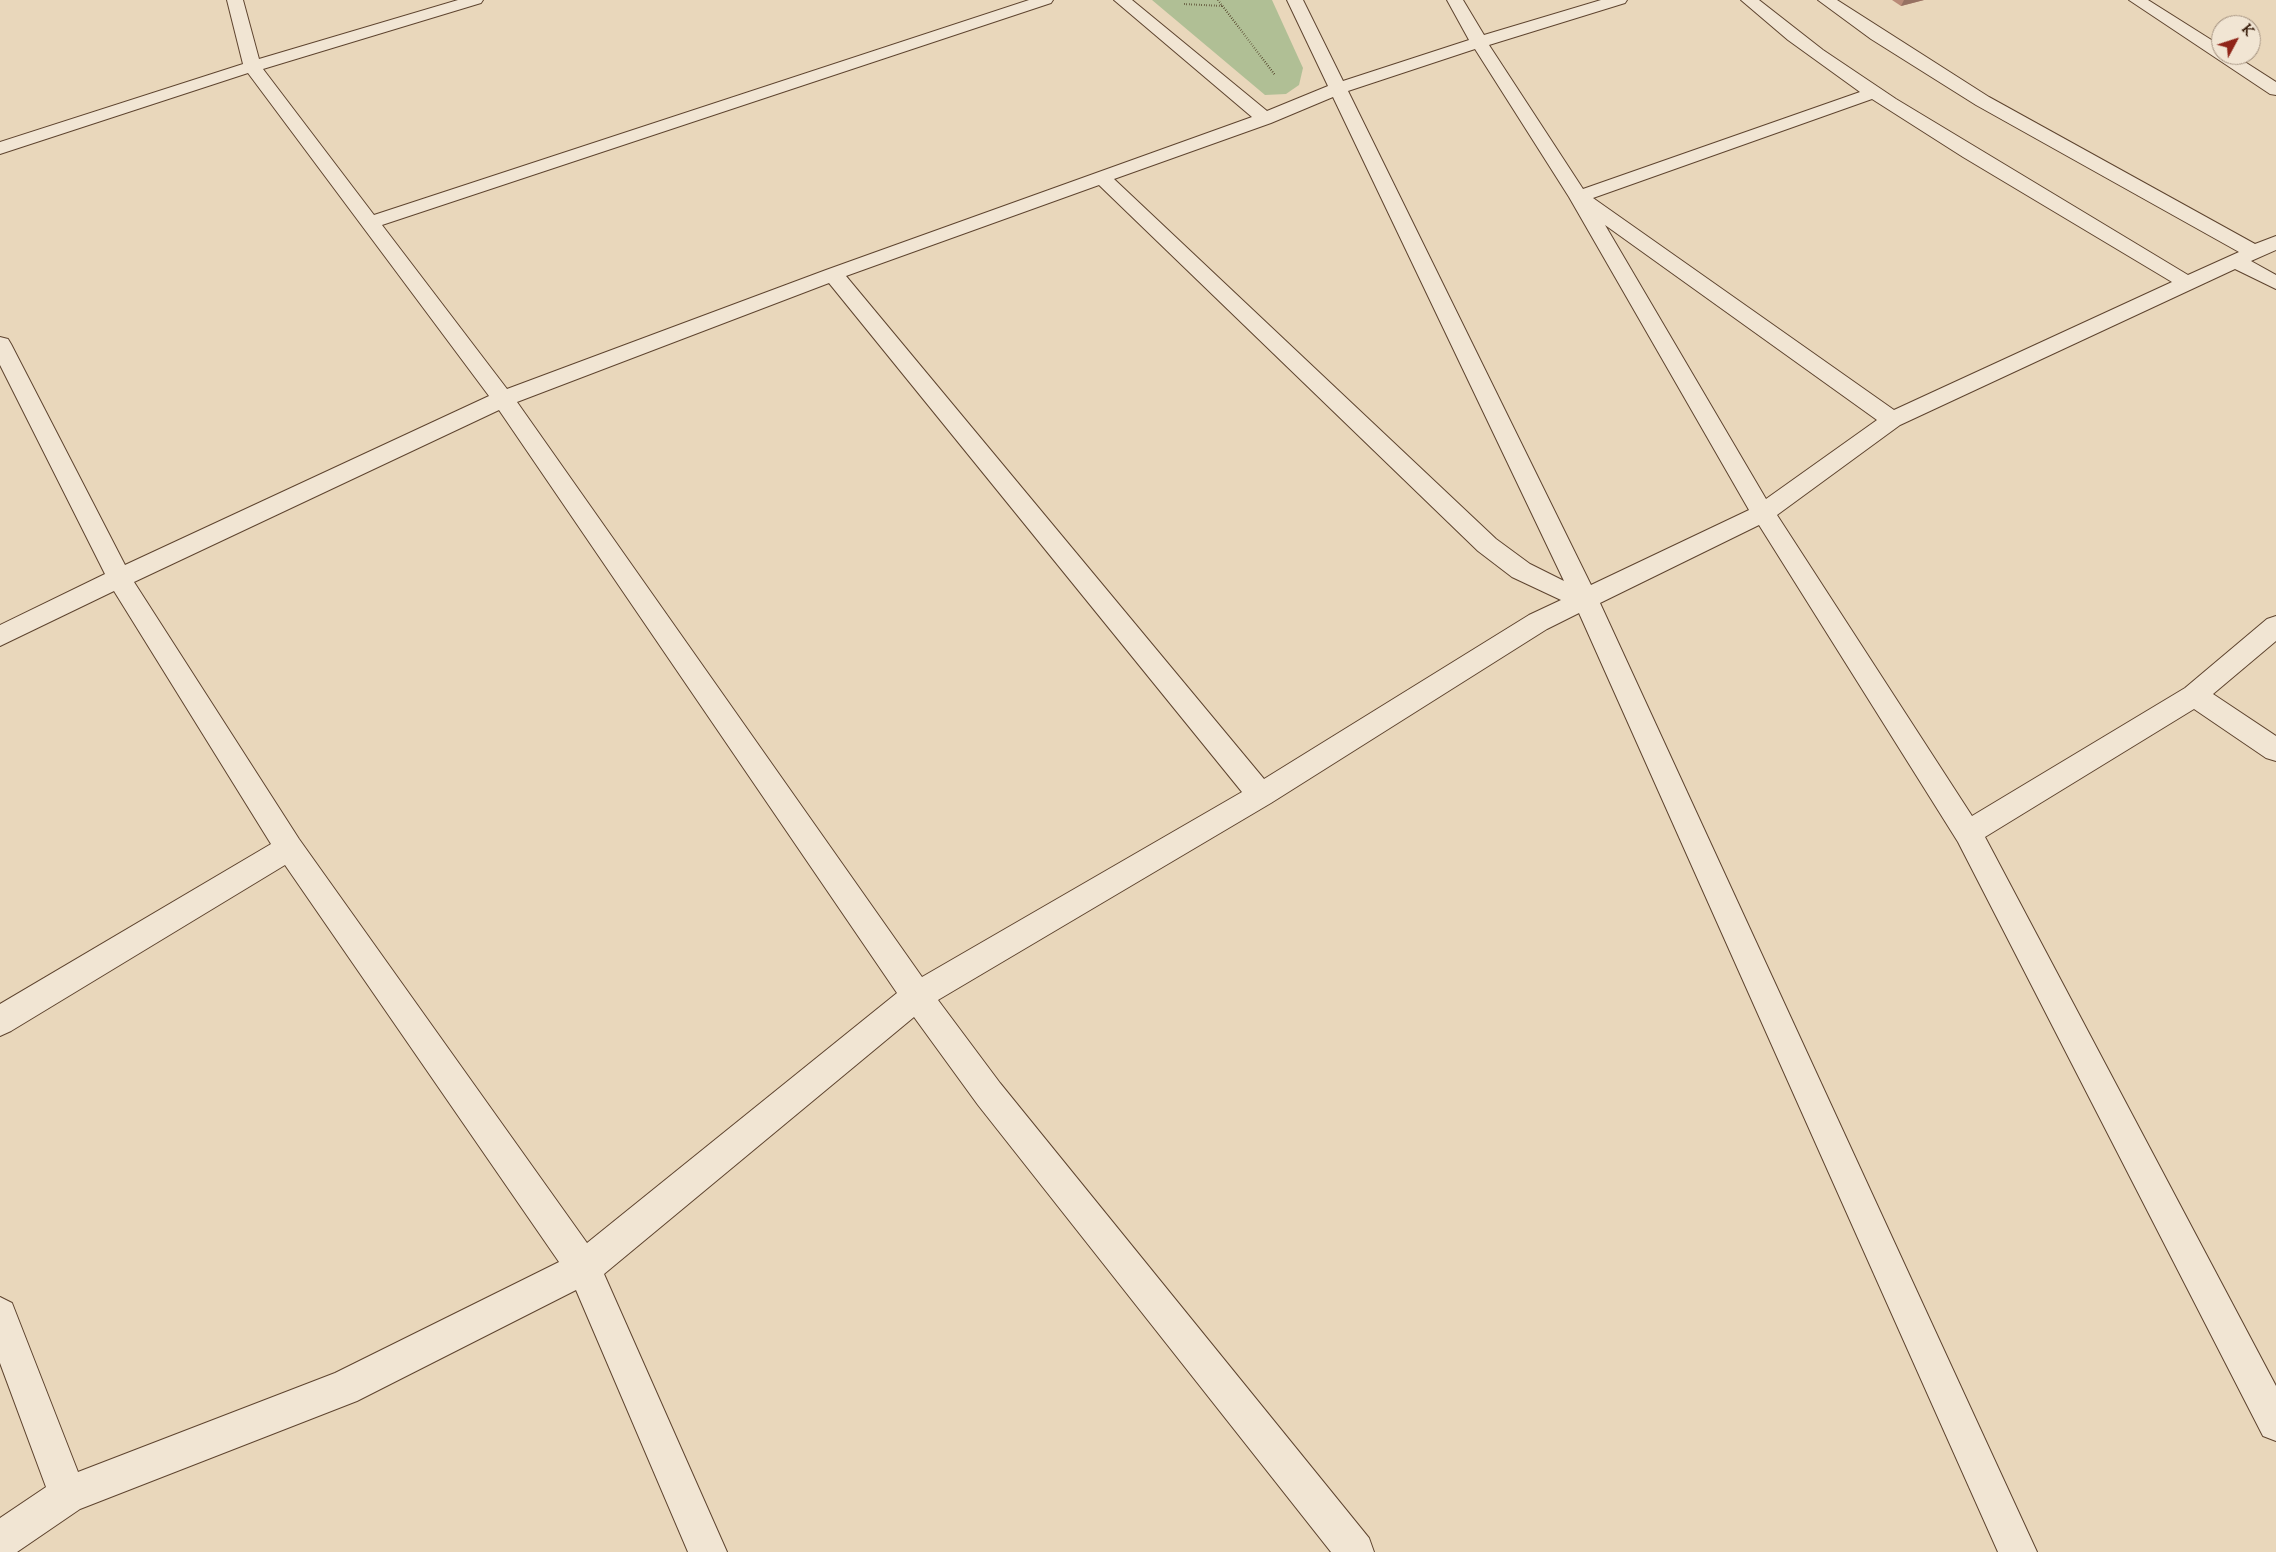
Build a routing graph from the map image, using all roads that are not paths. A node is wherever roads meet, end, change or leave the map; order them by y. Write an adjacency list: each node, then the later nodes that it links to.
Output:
1 (235, 0): 14 (street)
2 (474, 0): 14 (street)
3 (1045, 0): 22 (street)
4 (1122, 0): 18 (street)
5 (1295, 0): 15 (street)
6 (1455, 0): 11 (street)
7 (1619, 0): 11 (street)
8 (1750, 0): 17 (street)
9 (1826, 0): 24 (street)
10 (2137, 0): 12 (street)
11 (1479, 42): 15 (street); 21 (street)
12 (2211, 48)
13 (2237, 65): 16 (street)
14 (252, 66): 19 (street); 22 (street)
15 (1338, 88): 18 (street); 33 (street)
16 (2276, 90)
17 (1873, 93): 21 (street); 26 (street)
18 (1265, 119): 20 (street)
19 (0, 148)
20 (1103, 179): 25 (street); 33 (street)
21 (1579, 197): 30 (street); 31 (street)
22 (368, 223): 29 (street)
23 (2276, 242): 24 (street)
24 (2245, 257): 26 (street); 27 (street)
25 (833, 274): 29 (street); 38 (street)
26 (2189, 284): 30 (street)
27 (2276, 284)
28 (0, 344): 32 (street)
29 (503, 400): 32 (street); 41 (street)
30 (1892, 420): 31 (street)
31 (1763, 513): 33 (street); 39 (street)
32 (120, 578): 35 (street); 40 (street)
33 (1585, 598): 38 (street); 50 (street)
34 (2276, 626): 36 (street)
35 (0, 636)
36 (2194, 695): 37 (street); 39 (street)
37 (2276, 750)
38 (1261, 795): 41 (street)
39 (1968, 833): 45 (street)
40 (290, 848): 42 (street); 43 (street)
41 (917, 996): 43 (street); 49 (street)
42 (0, 1021)
43 (584, 1268): 46 (street); 48 (street)
44 (0, 1315): 46 (street)
45 (2276, 1423)
46 (68, 1494): 47 (street)
47 (0, 1541)
48 (708, 1552)
49 (1355, 1552)
50 (2018, 1552)

